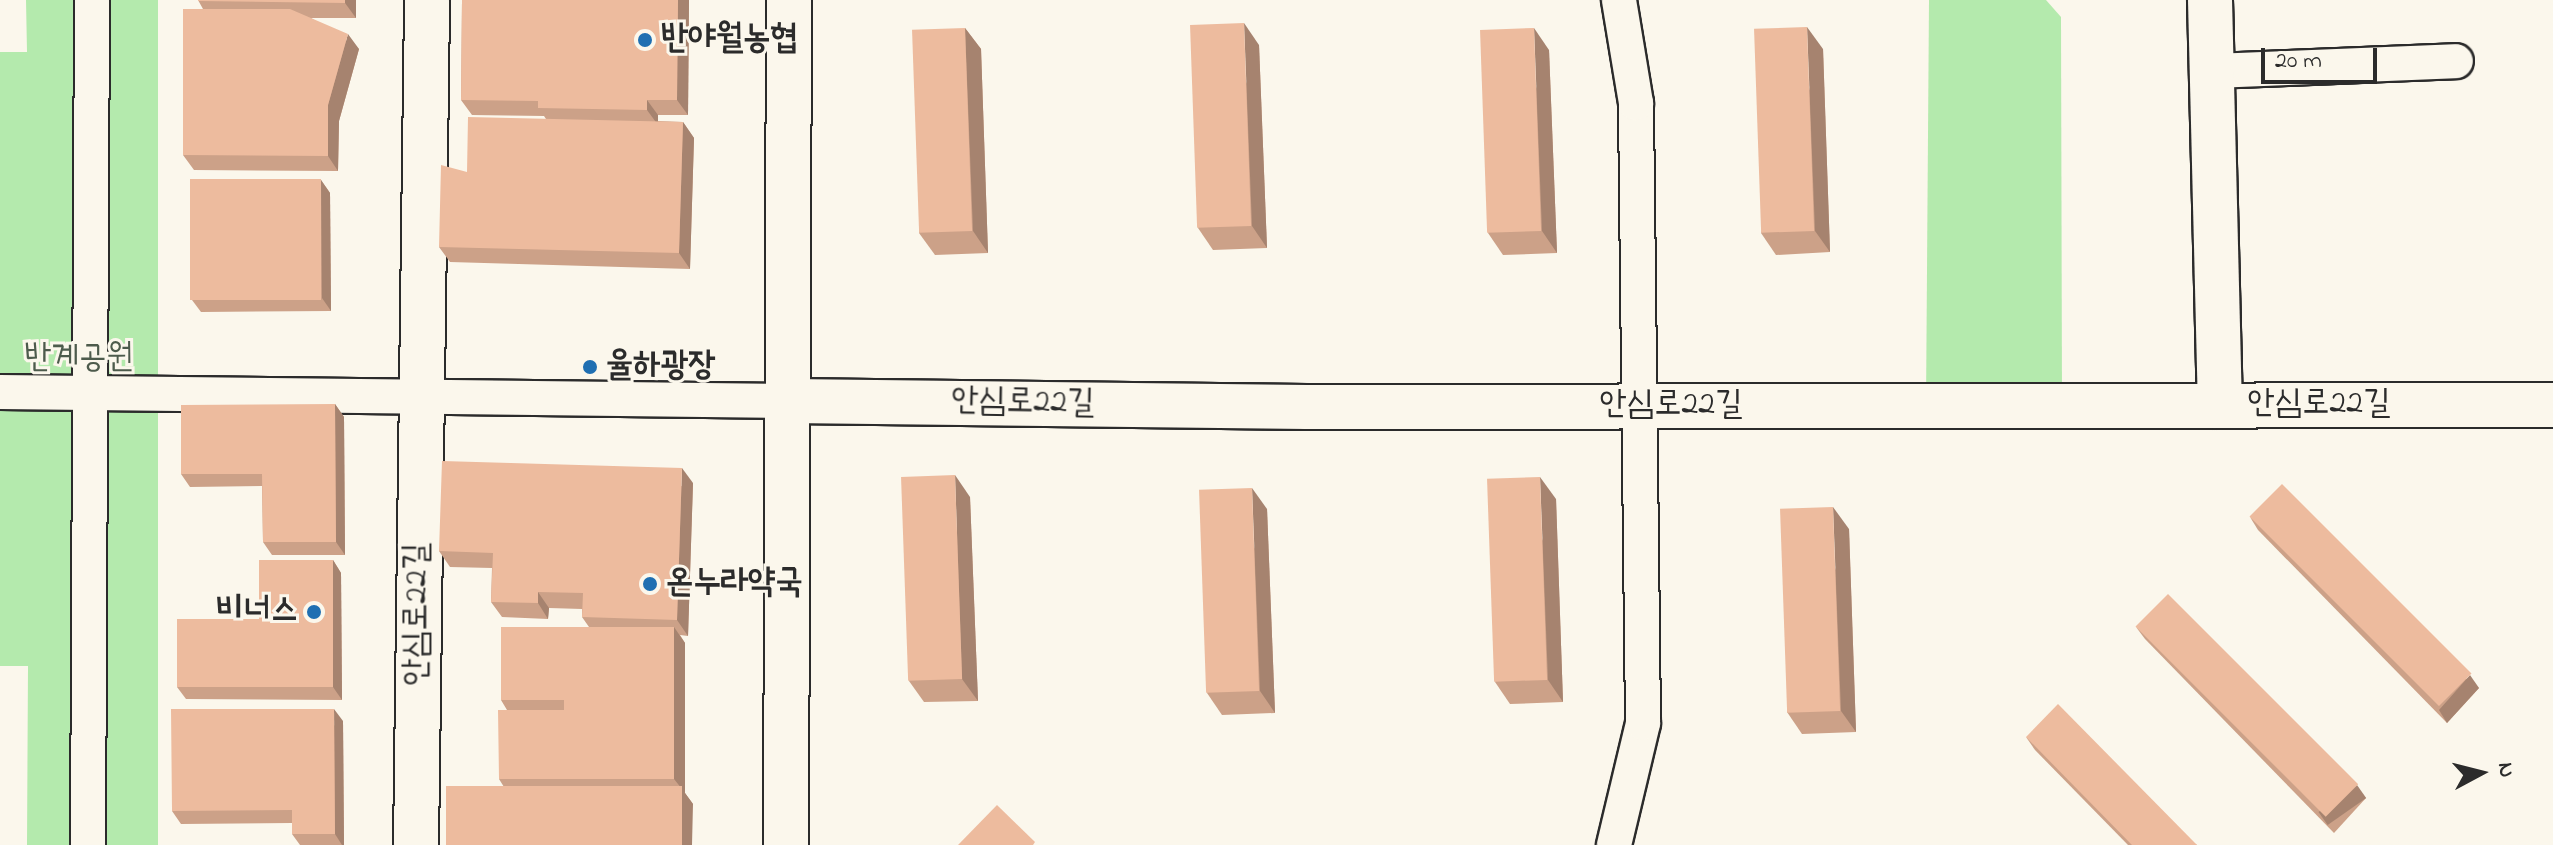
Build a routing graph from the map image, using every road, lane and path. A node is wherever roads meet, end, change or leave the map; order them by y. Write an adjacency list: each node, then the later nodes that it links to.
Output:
1 (92, 0): 9 (street)
2 (427, 0): 10 (street, 안심로22길)
3 (789, 0): 11 (street)
4 (1619, 0): 13 (street)
5 (2210, 0): 7 (street)
6 (2456, 61): 7 (street)
7 (2212, 71): 14 (street)
8 (0, 392): 9 (street)
9 (92, 393): 10 (street); 15 (street)
10 (419, 396): 11 (street); 16 (street, 안심로22길)
11 (789, 401): 13 (street, 안심로22길); 17 (street)
12 (2553, 405): 14 (street, 안심로22길)
13 (1639, 406): 14 (street, 안심로22길); 18 (street)
14 (2220, 406)
15 (88, 845)
16 (416, 845)
17 (786, 845)
18 (1614, 845)

